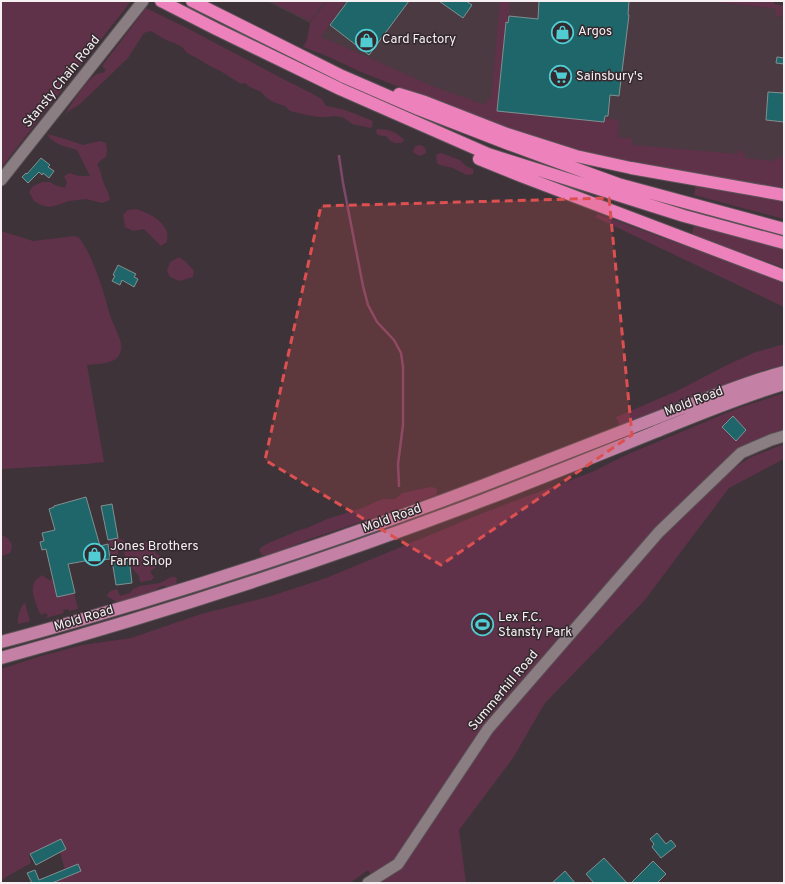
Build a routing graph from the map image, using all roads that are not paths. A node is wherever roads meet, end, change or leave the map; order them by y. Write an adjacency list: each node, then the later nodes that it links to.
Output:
1 (143, 1): 6 (street, Stansty Chain Road)
2 (161, 1): 5 (highway)
3 (192, 1): 4 (highway)
4 (342, 76): 7 (highway); 8 (highway)
5 (326, 82): 9 (highway); 10 (highway)
6 (1, 180)
7 (784, 195)
8 (784, 228)
9 (784, 243)
10 (784, 276)
11 (784, 372): 14 (main road, Mold Road)
12 (784, 384): 15 (main road, Mold Road)
13 (784, 436): 16 (street, Summerhill Road)
14 (1, 642)
15 (1, 658)
16 (368, 883)

